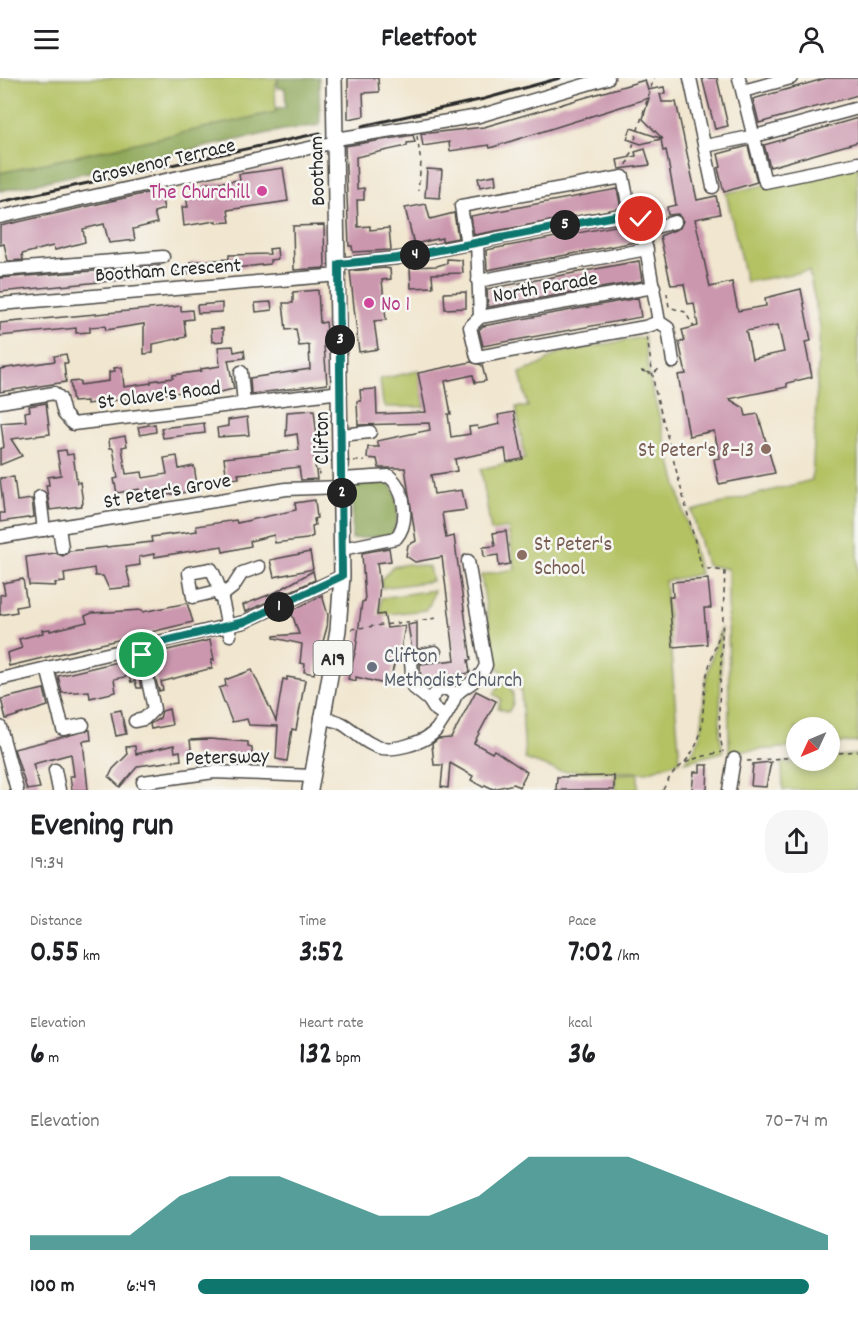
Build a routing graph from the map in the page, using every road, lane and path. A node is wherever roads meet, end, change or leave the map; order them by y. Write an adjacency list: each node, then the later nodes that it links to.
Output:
1 (334, 78): 11 (main road, Bootham / A19)
2 (608, 78): 9 (street, Grosvenor Terrace)
3 (654, 78): 14 (path)
4 (690, 78): 12 (street)
5 (739, 78): 7 (street)
6 (791, 78): 7 (street)
7 (742, 91): 10 (street)
8 (858, 108): 10 (street)
9 (415, 126): 11 (street, Grosvenor Terrace); 16 (path)
10 (755, 136): 12 (street); 13 (street)
11 (336, 140): 18 (street, Grosvenor Terrace); 24 (main road, Bootham / A19)
12 (705, 146): 15 (street)
13 (858, 163)
14 (623, 177): 17 (street); 21 (street, North Parade)
15 (713, 187)
16 (418, 191)
17 (630, 213): 20 (street); 21 (street, Bootham Crescent)
18 (0, 217)
19 (675, 222): 20 (street)
20 (644, 230): 22 (street)
21 (472, 244): 24 (street, Bootham Crescent); 26 (street, North Parade)
22 (647, 249): 26 (street); 27 (street)
23 (163, 257): 25 (street)
24 (339, 269): 28 (street, Bootham Crescent); 37 (main road, Clifton / A19)
25 (0, 270)
26 (478, 282): 29 (street, North Parade)
27 (659, 292): 29 (street, North Parade); 30 (street); 32 (path)
28 (0, 304)
29 (480, 317): 31 (street)
30 (659, 322): 31 (street); 33 (street)
31 (645, 327): 56 (path)
32 (694, 327)
33 (674, 362)
34 (659, 369): 35 (path, bridge)
35 (641, 371)
36 (241, 372): 39 (street)
37 (341, 392): 39 (street, St Olave's Road); 41 (main road, Clifton / A19)
38 (0, 402): 39 (street, St Olave's Road)
39 (244, 404)
40 (370, 432): 41 (street)
41 (341, 435): 44 (main road, Clifton / A19)
42 (365, 460): 43 (path, bridge)
43 (319, 478)
44 (342, 483): 46 (street, St Peter's Grove); 50 (main road, Clifton / A19); 50 (street, St Peter's Grove)
45 (40, 497): 47 (street)
46 (59, 528): 47 (street, St Peter's Grove); 49 (street)
47 (44, 530): 48 (street, St Peter's Grove)
48 (0, 537)
49 (62, 548)
50 (342, 549): 53 (main road, Clifton / A19)
51 (468, 561): 64 (street)
52 (259, 567): 57 (street)
53 (342, 576): 55 (street); 58 (main road, Clifton / A19)
54 (438, 618): 58 (path)
55 (246, 621): 57 (street); 59 (street)
56 (721, 628): 71 (path); 76 (path)
57 (229, 630): 61 (street)
58 (338, 630): 67 (main road, Clifton / A19)
59 (251, 633)
60 (435, 652): 65 (street)
61 (143, 657): 62 (street); 68 (street)
62 (47, 668): 63 (street); 69 (street)
63 (0, 679)
64 (455, 695): 65 (street); 66 (street)
65 (429, 700): 66 (street)
66 (444, 716): 67 (street)
67 (321, 717): 79 (main road, Clifton / A19)
68 (135, 721)
69 (83, 725)
70 (0, 727): 80 (street)
71 (723, 752): 75 (path); 76 (path)
72 (858, 752): 73 (path)
73 (840, 753)
74 (786, 758): 75 (path)
75 (734, 759): 83 (street)
76 (685, 762): 82 (path)
77 (55, 770): 81 (street)
78 (143, 782): 79 (street, Petersway)
79 (311, 783)
80 (17, 790)
81 (59, 790)
82 (663, 790)
83 (729, 790)

